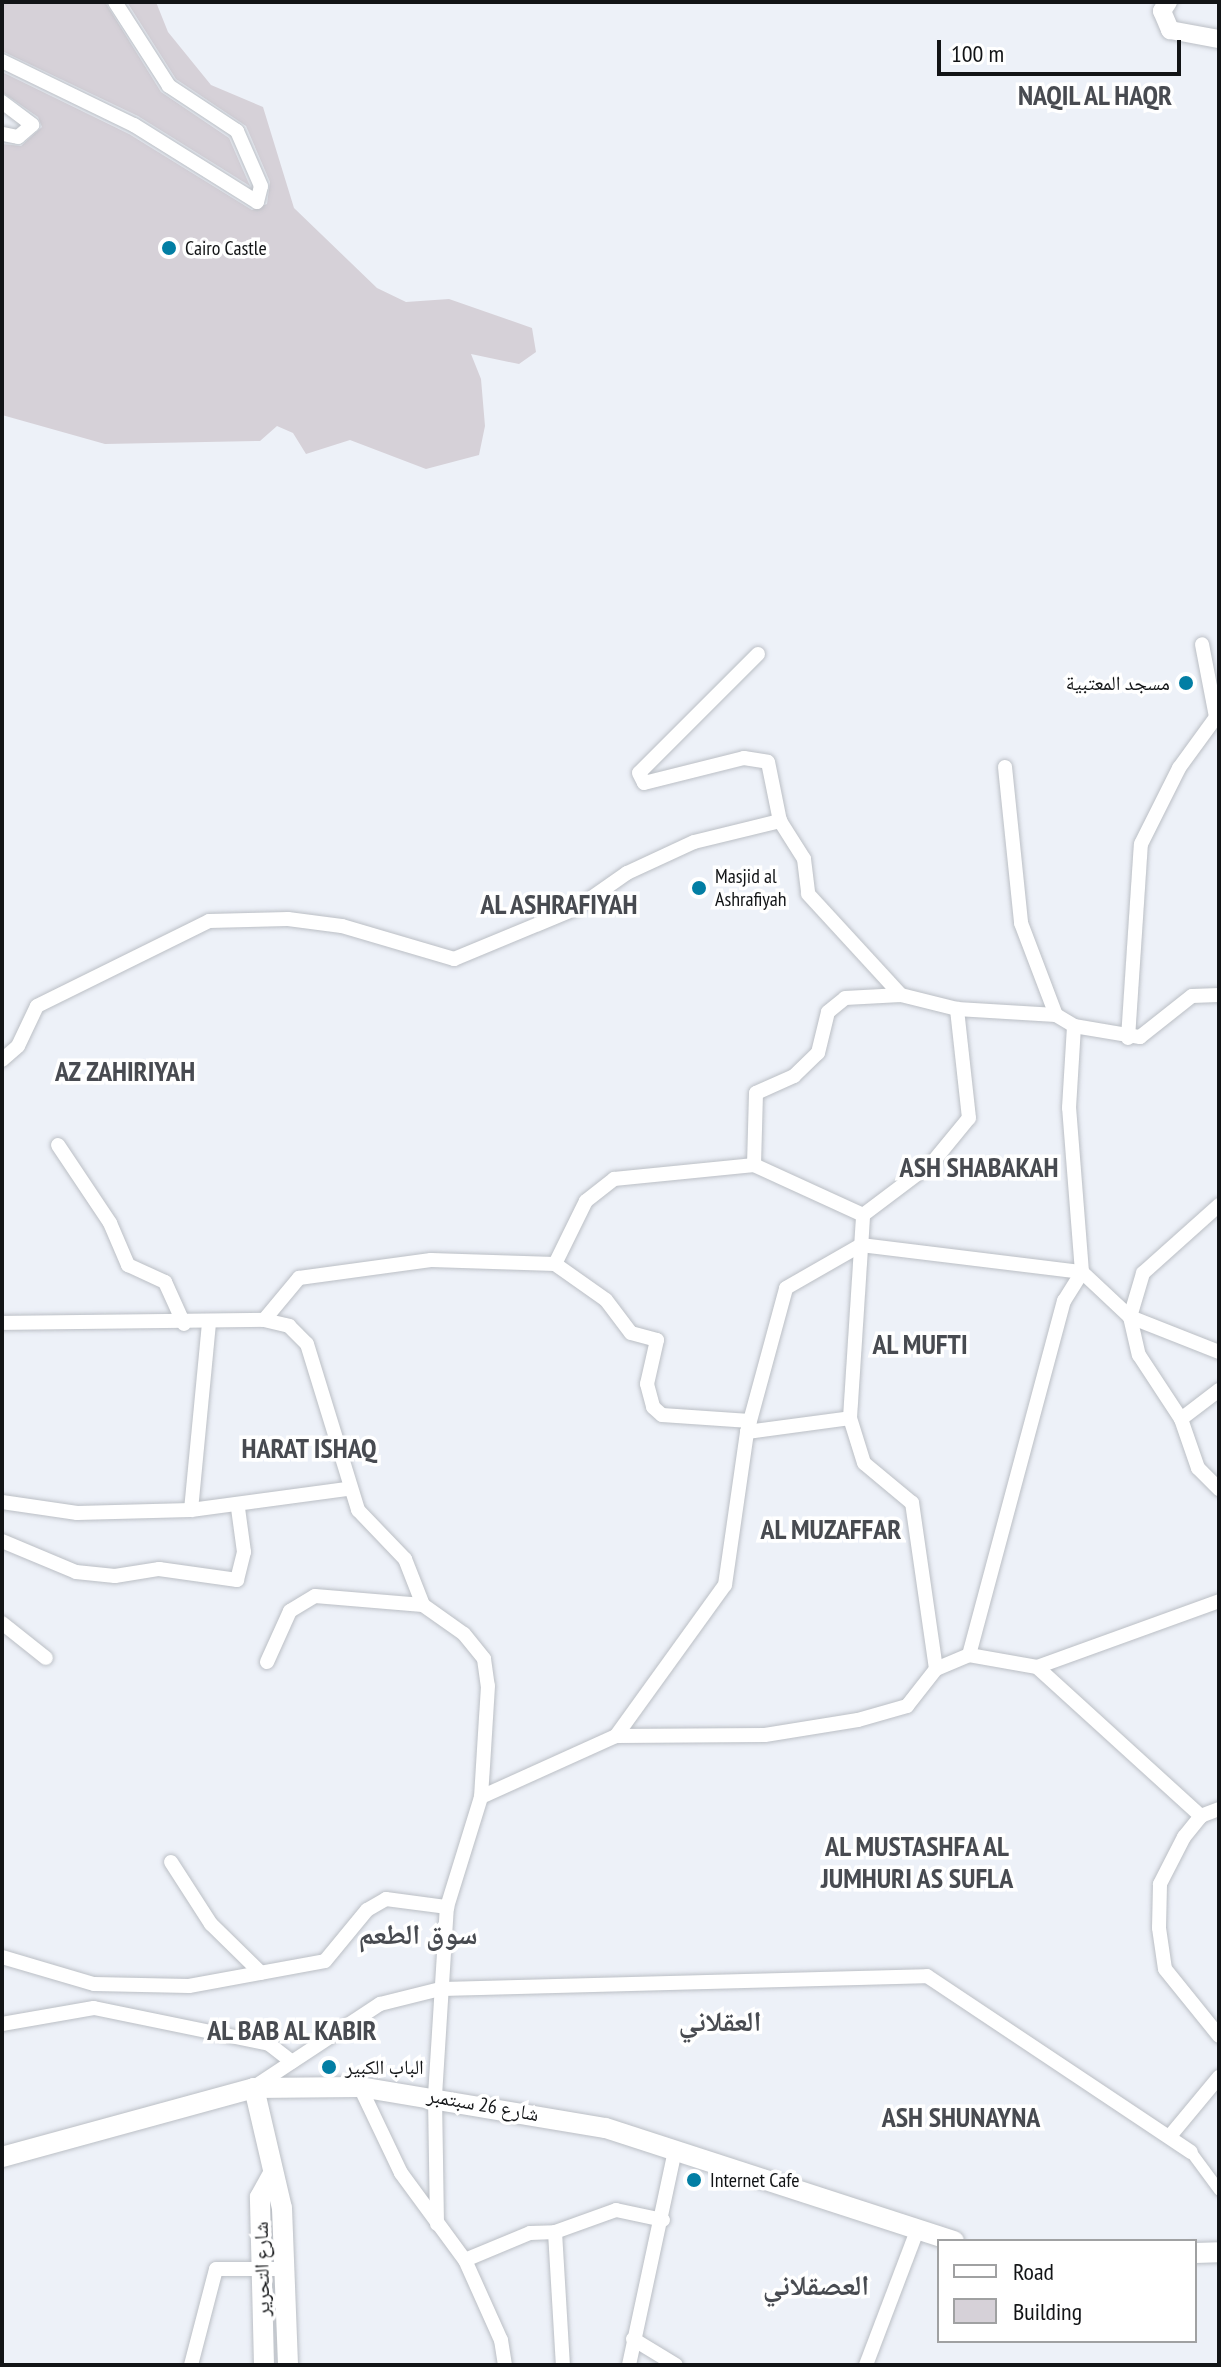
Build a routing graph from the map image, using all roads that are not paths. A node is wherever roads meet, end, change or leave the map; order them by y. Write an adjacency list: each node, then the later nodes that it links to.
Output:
1 (115, 2): 4 (street)
2 (1168, 2): 3 (street)
3 (1219, 39)
4 (2, 61)
5 (2, 102): 6 (street)
6 (2, 134)
7 (1202, 644): 16 (street)
8 (758, 654): 10 (street)
9 (1005, 767): 14 (street)
10 (780, 821): 11 (street); 17 (street)
11 (901, 995): 13 (street); 19 (street)
12 (1219, 995): 16 (street)
13 (957, 1009): 14 (street); 21 (street)
14 (1056, 1015): 15 (street)
15 (1074, 1026): 16 (street); 24 (street)
16 (1128, 1038)
17 (2, 1060)
18 (58, 1145): 28 (street)
19 (754, 1165): 21 (street); 23 (street)
20 (1219, 1205): 25 (street)
21 (863, 1215): 22 (street)
22 (861, 1245): 24 (street); 32 (street); 34 (street)
23 (555, 1264): 26 (street); 34 (street)
24 (1082, 1272): 25 (street); 44 (street)
25 (1130, 1317): 30 (street); 33 (street)
26 (264, 1320): 29 (street); 35 (street)
27 (2, 1323): 28 (street)
28 (184, 1324): 29 (street)
29 (209, 1324): 39 (street)
30 (1219, 1352)
31 (1219, 1390): 33 (street)
32 (850, 1418): 34 (street); 48 (street)
33 (1181, 1419): 36 (street)
34 (749, 1427): 49 (street)
35 (347, 1489): 38 (street); 42 (street)
36 (1219, 1489)
37 (2, 1502): 39 (street)
38 (238, 1508): 39 (street); 40 (street)
39 (191, 1510)
40 (2, 1541)
41 (1219, 1601): 47 (street)
42 (423, 1605): 46 (street); 50 (street)
43 (2, 1623): 45 (street)
44 (969, 1655): 47 (street); 48 (street)
45 (46, 1658)
46 (267, 1662)
47 (1037, 1667): 52 (street)
48 (936, 1669): 49 (street)
49 (616, 1736): 50 (street)
50 (481, 1797): 54 (street)
51 (1219, 1809): 52 (street)
52 (1201, 1816): 59 (street)
53 (171, 1862): 56 (street)
54 (447, 1907): 56 (street); 57 (street)
55 (2, 1957): 56 (street)
56 (261, 1973)
57 (440, 1989): 60 (street); 64 (street); 65 (street)
58 (2, 2024): 60 (street)
59 (1219, 2036)
60 (292, 2062): 63 (street)
61 (1219, 2077): 65 (street)
62 (360, 2087): 63 (main road, شارع 26 سبتمبر); 64 (main road, شارع 26 سبتمبر); 72 (street)
63 (254, 2088): 68 (main road, شارع 26 سبتمبر); 69 (main road, شارع التحرير)
64 (435, 2096): 66 (main road, شارع 26 سبتمبر); 72 (street)
65 (1170, 2136): 67 (street)
66 (675, 2150): 71 (street); 73 (main road, شارع 26 سبتمبر)
67 (1191, 2152): 70 (street)
68 (2, 2157)
69 (272, 2175): 79 (main road, شارع التحرير); 80 (main road, شارع التحرير)
70 (1219, 2190)
71 (663, 2220): 74 (street); 81 (street)
72 (437, 2224): 78 (street)
73 (918, 2228): 75 (main road, شارع 26 سبتمبر); 89 (street)
74 (555, 2232): 78 (street); 86 (street)
75 (948, 2239)
76 (1219, 2252): 77 (main road)
77 (1197, 2253)
78 (465, 2260): 85 (street)
79 (287, 2269): 80 (street); 84 (main road, شارع التحرير)
80 (264, 2272): 82 (street); 83 (main road, شارع التحرير)
81 (633, 2339): 87 (street); 88 (street)
82 (191, 2365)
83 (264, 2365)
84 (288, 2365)
85 (505, 2365)
86 (563, 2365)
87 (629, 2365)
88 (676, 2365)
89 (866, 2365)

